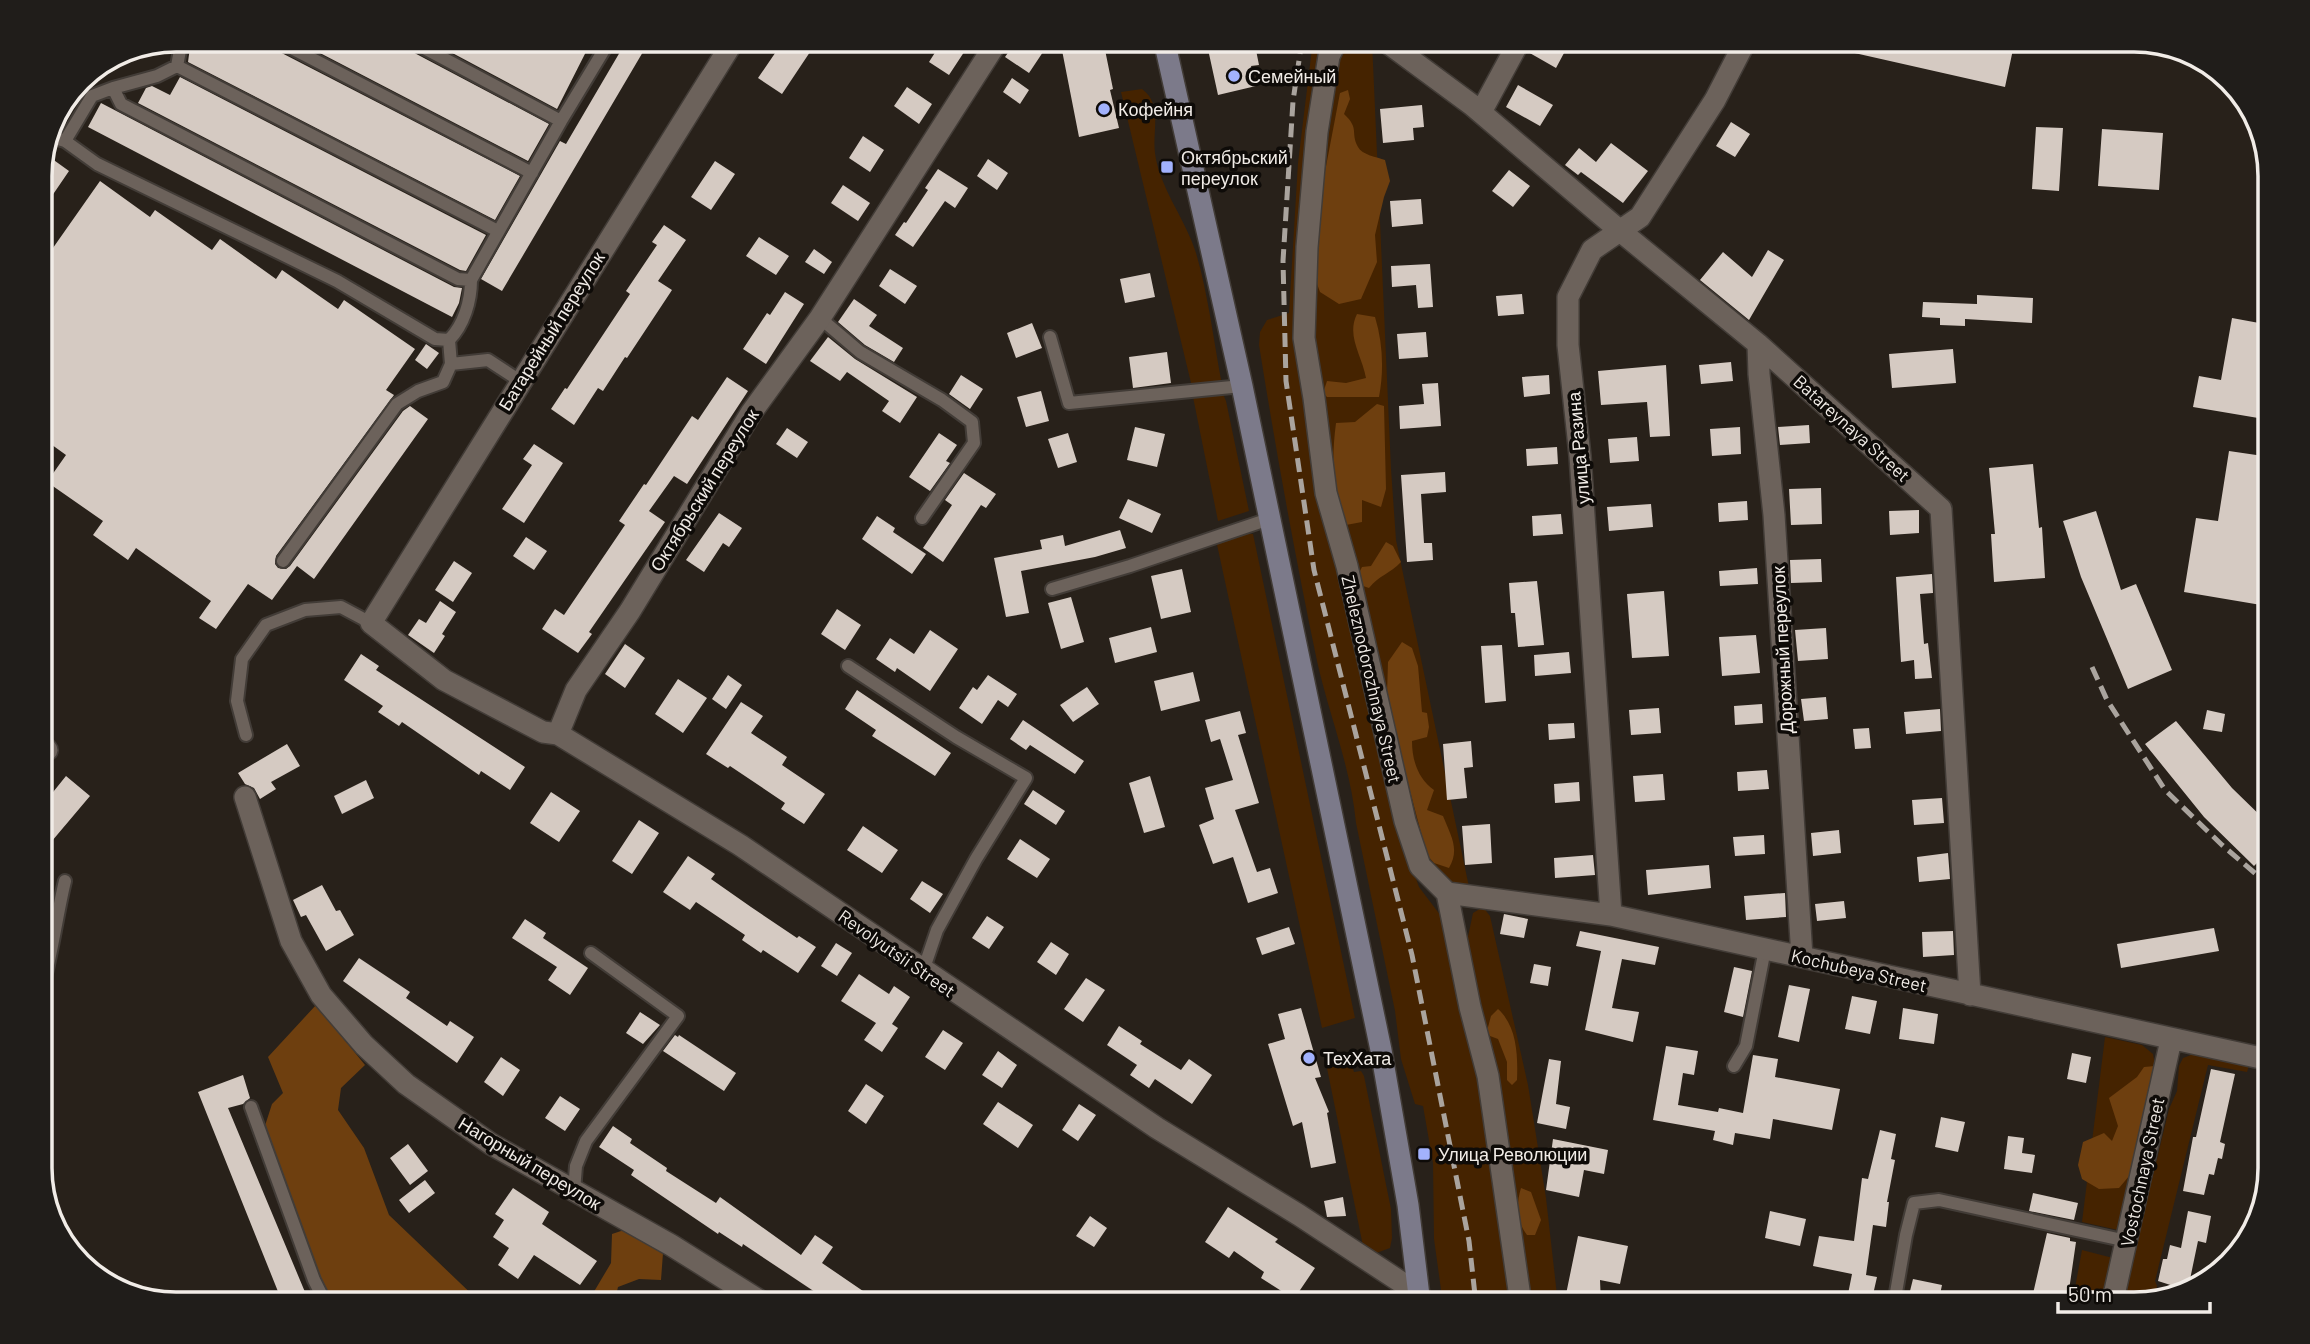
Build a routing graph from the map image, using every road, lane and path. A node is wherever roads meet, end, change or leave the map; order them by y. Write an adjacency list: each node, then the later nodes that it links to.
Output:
1 (180, 52): 12 (lane)
2 (299, 52): 18 (lane)
3 (432, 52): 15 (lane)
4 (603, 52): 15 (lane)
5 (726, 52): 27 (street, Батарейный переулок)
6 (990, 52): 22 (street, Октябрьский переулок)
7 (1167, 52): 28 (main road)
8 (1331, 52): 39 (street, Zheleznodorozhnaya Street)
9 (1400, 52): 14 (street, Batareynaya Street)
10 (1514, 52): 14 (street)
11 (1740, 52): 19 (street, улица Разина)
12 (177, 66): 13 (lane); 20 (lane)
13 (113, 88): 17 (lane); 21 (lane)
14 (1481, 112): 19 (street, Batareynaya Street)
15 (561, 121): 18 (lane)
16 (59, 139): 17 (lane)
17 (65, 141): 24 (lane)
18 (532, 173): 20 (lane)
19 (1619, 230): 25 (street, Batareynaya Street); 40 (street, улица Разина)
20 (498, 231): 21 (lane)
21 (471, 280): 24 (lane)
22 (820, 318): 29 (lane); 35 (street, Октябрьский переулок)
23 (1050, 337): 28 (lane)
24 (449, 340): 26 (lane)
25 (1758, 344): 44 (street, Дорожный переулок); 46 (street, Batareynaya Street)
26 (451, 364): 27 (lane); 31 (lane)
27 (520, 381): 33 (street, Батарейный переулок)
28 (1242, 387): 30 (main road)
29 (922, 518)
30 (1269, 519): 32 (lane); 56 (main road)
31 (283, 561)
32 (1052, 589)
33 (370, 623): 35 (street, Revolyutsii Street); 36 (lane)
34 (848, 666): 45 (lane)
35 (558, 734): 45 (street, Revolyutsii Street)
36 (246, 735)
37 (244, 797): 51 (street, Нагорный переулок)
38 (65, 881): 41 (lane)
39 (1447, 893): 40 (street, Kochubeya Street); 57 (street)
40 (1611, 915): 42 (street, Kochubeya Street)
41 (53, 932)
42 (1765, 949): 44 (street, Kochubeya Street); 49 (lane)
43 (591, 953): 51 (lane)
44 (1802, 957): 46 (street, Kochubeya Street)
45 (923, 971): 55 (street, Revolyutsii Street)
46 (1970, 995): 47 (street, Kochubeya Street)
47 (2171, 1040): 48 (street, Kochubeya Street); 52 (street, Vostochnaya Street)
48 (2258, 1058)
49 (1734, 1066)
50 (251, 1107): 53 (lane)
51 (574, 1191): 54 (street, Нагорный переулок)
52 (2127, 1241): 58 (lane); 59 (street, Vostochnaya Street)
53 (320, 1292)
54 (746, 1292)
55 (1410, 1292)
56 (1419, 1292)
57 (1519, 1292)
58 (1896, 1292)
59 (2115, 1292)

